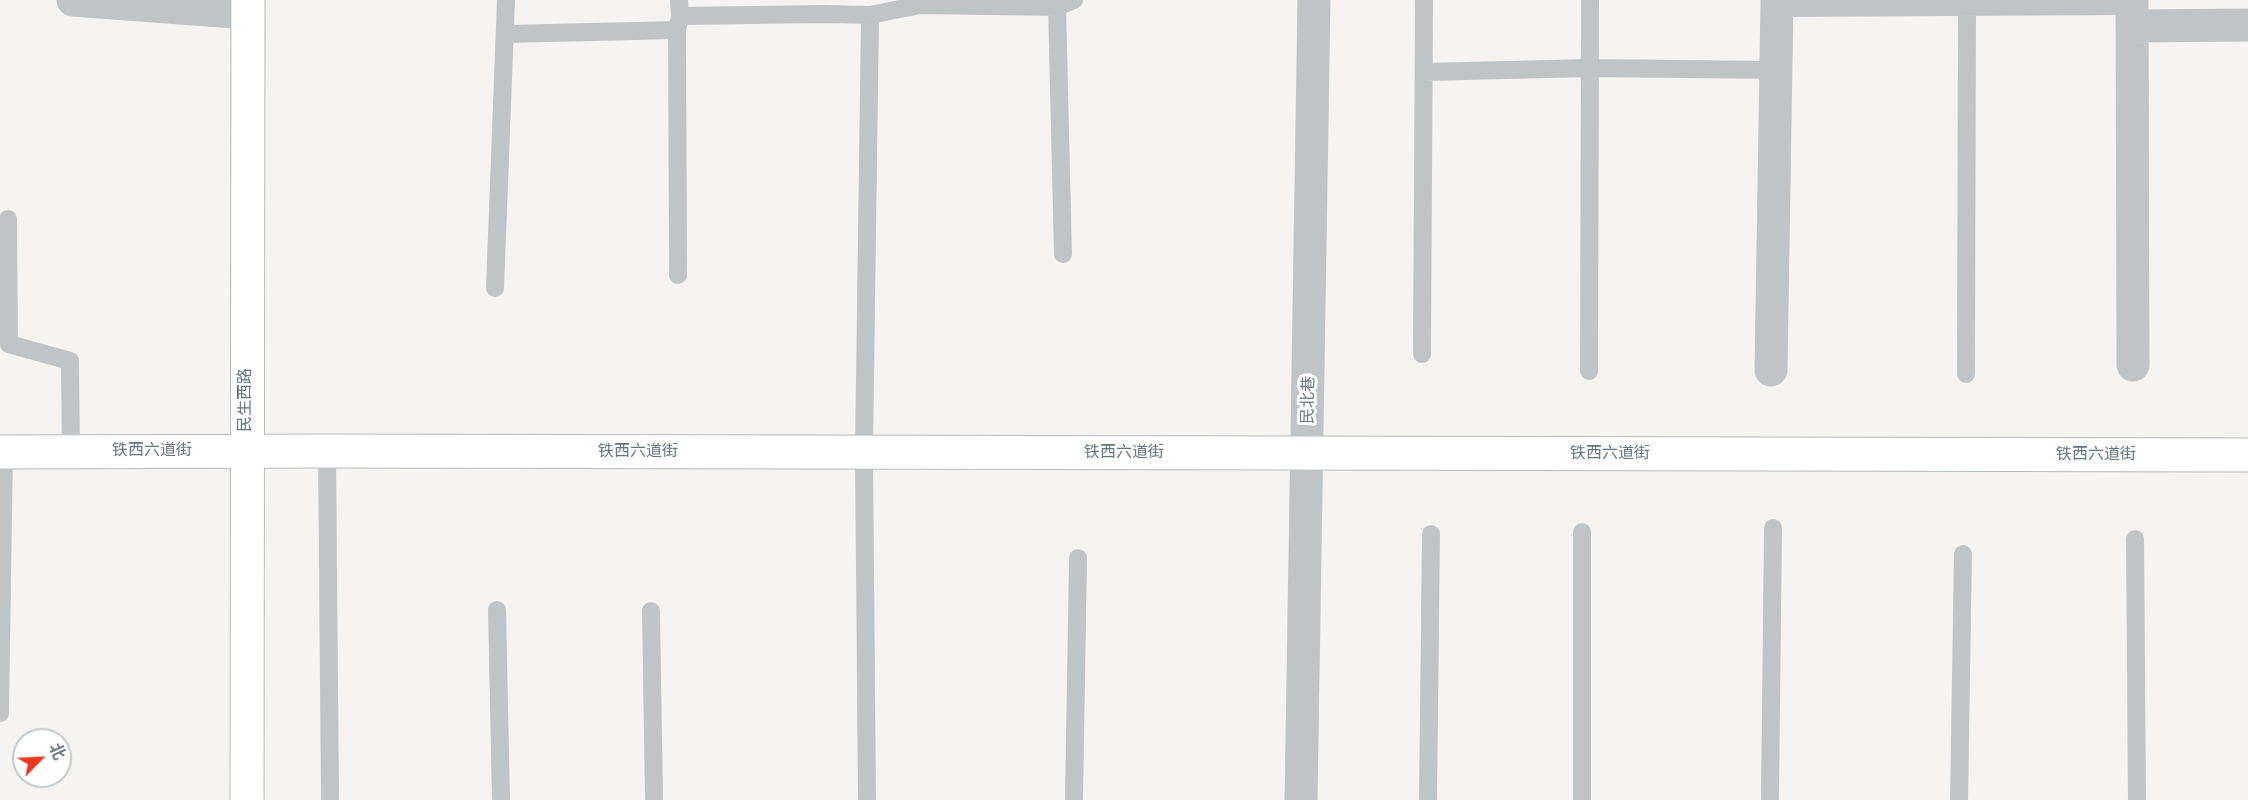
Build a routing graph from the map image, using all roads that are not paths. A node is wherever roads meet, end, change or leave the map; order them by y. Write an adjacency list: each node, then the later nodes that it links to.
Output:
1 (73, 0): 9 (street)
2 (506, 0): 15 (lane)
3 (1314, 0): 33 (street, 民北巷)
4 (1424, 0): 18 (lane)
5 (1590, 0): 16 (lane)
6 (1065, 3): 12 (lane); 20 (lane)
7 (2005, 3): 10 (lane); 11 (lane)
8 (1777, 4): 10 (lane); 17 (street)
9 (248, 6): 28 (main road, 民生西路)
10 (1967, 7): 27 (lane)
11 (2132, 10): 14 (street); 24 (street)
12 (870, 15): 13 (lane); 32 (lane)
13 (679, 16): 15 (lane); 21 (lane)
14 (2248, 25)
15 (506, 34): 22 (lane)
16 (1590, 68): 17 (lane); 18 (lane); 26 (lane)
17 (1776, 70): 25 (street)
18 (1424, 72): 23 (lane)
19 (8, 219): 31 (lane)
20 (1063, 255)
21 (678, 275)
22 (495, 288)
23 (1422, 354)
24 (2133, 365)
25 (1771, 370)
26 (1589, 371)
27 (1966, 374)
28 (246, 451): 29 (main road, 铁西六道街); 31 (main road, 铁西六道街); 44 (main road, 民生西路)
29 (327, 451): 32 (main road, 铁西六道街); 45 (lane)
30 (2, 452): 31 (main road, 铁西六道街); 43 (lane)
31 (71, 452)
32 (864, 452): 33 (main road, 铁西六道街); 48 (lane)
33 (1308, 453): 34 (main road, 铁西六道街); 50 (street, 民北巷)
34 (2248, 455)
35 (1773, 528): 53 (lane)
36 (1582, 532): 52 (lane)
37 (1431, 534): 51 (lane)
38 (2135, 539): 55 (lane)
39 (1963, 554): 54 (lane)
40 (1078, 558): 49 (lane)
41 (498, 610): 46 (lane)
42 (651, 611): 47 (lane)
43 (0, 713)
44 (247, 800)
45 (330, 800)
46 (501, 800)
47 (654, 800)
48 (867, 800)
49 (1074, 800)
50 (1301, 800)
51 (1428, 800)
52 (1582, 800)
53 (1770, 800)
54 (1959, 800)
55 (2137, 800)

